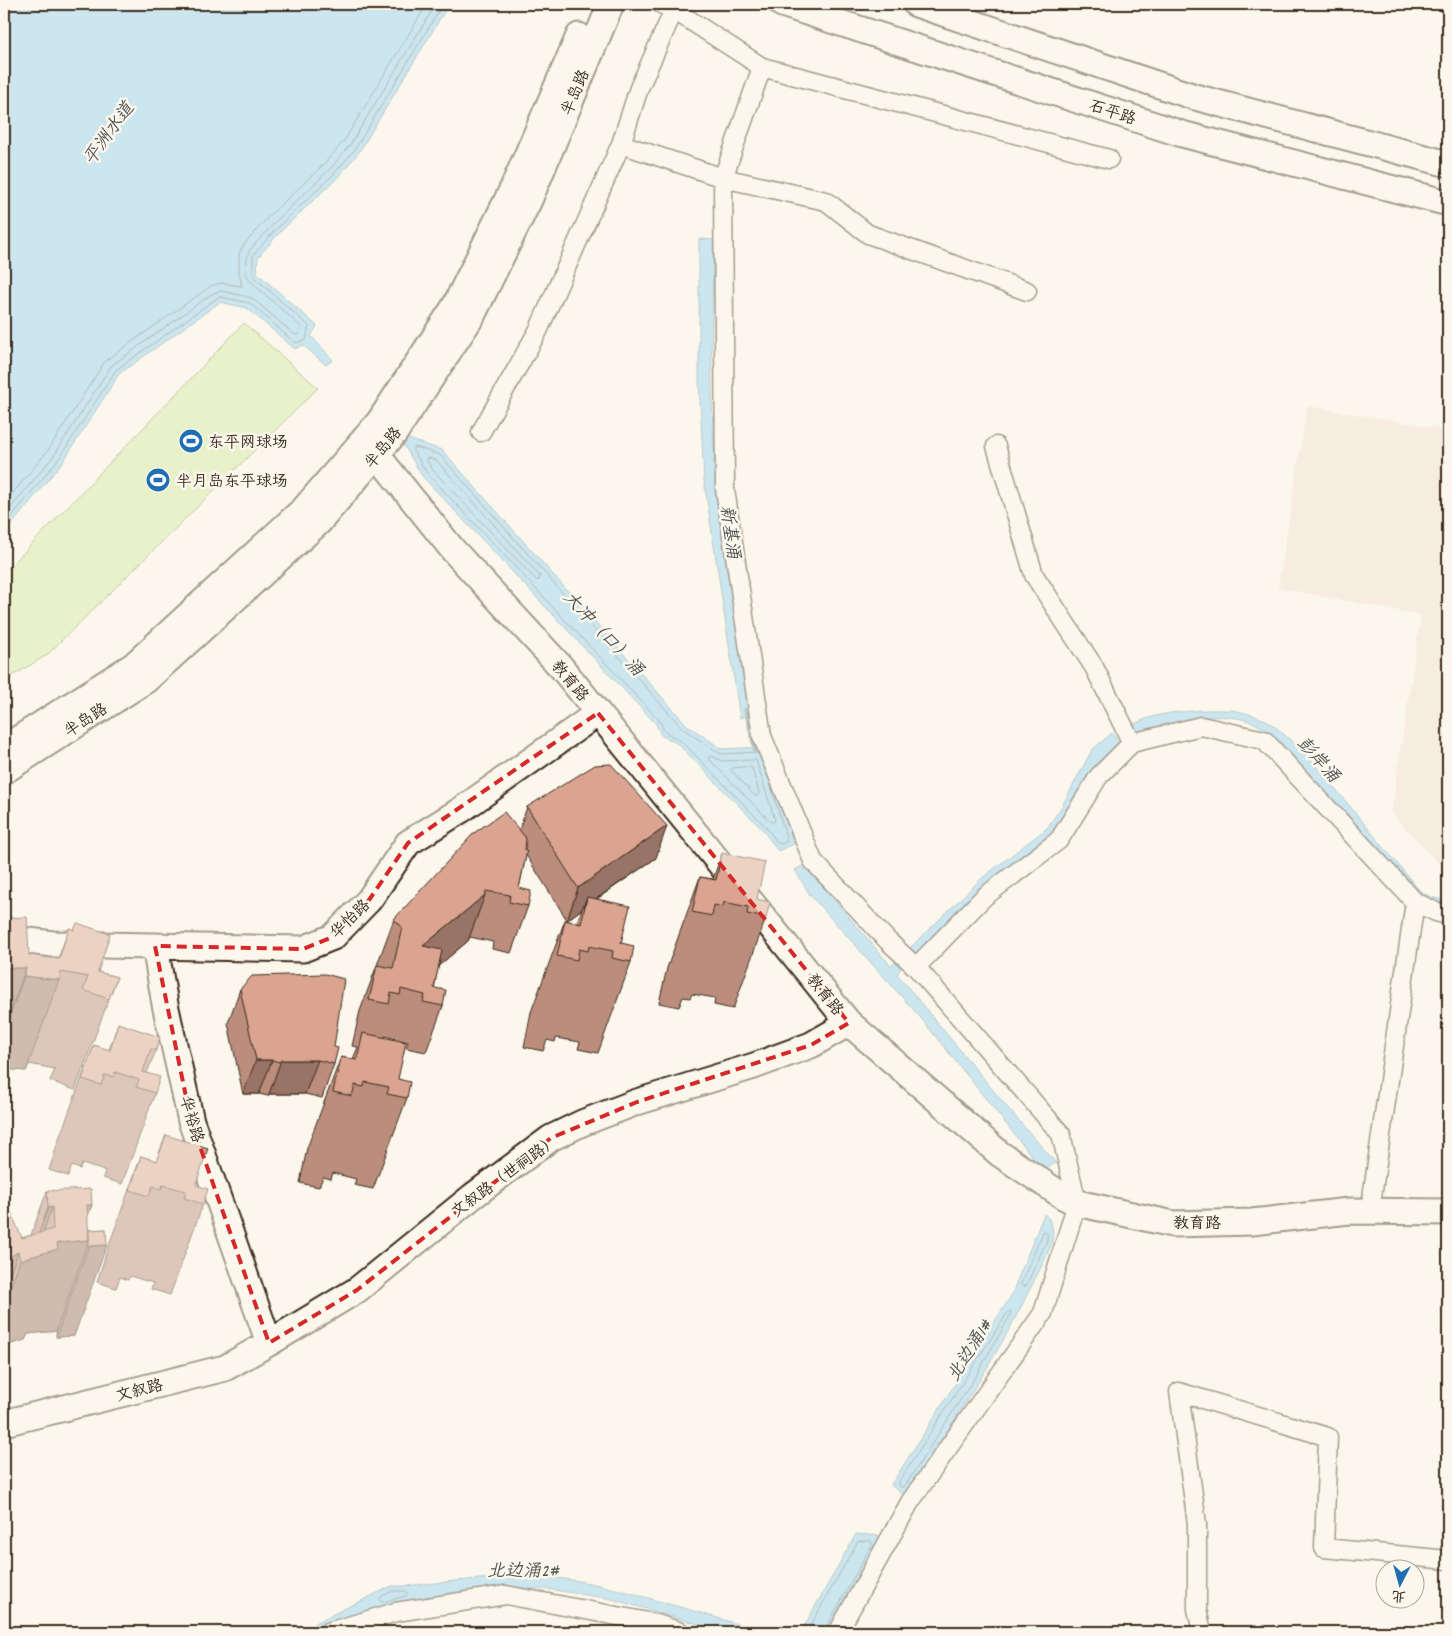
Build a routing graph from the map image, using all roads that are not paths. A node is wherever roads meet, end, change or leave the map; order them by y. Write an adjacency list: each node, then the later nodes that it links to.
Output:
1 (593, 4): 18 (street, 半岛路)
2 (611, 4): 15 (street, 半岛路)
3 (782, 4): 11 (street, 石平路)
4 (916, 4): 9 (street)
5 (667, 7): 6 (street); 7 (street)
6 (762, 67): 8 (street); 10 (street)
7 (621, 144): 10 (street); 13 (street)
8 (1109, 160)
9 (1448, 164)
10 (723, 178): 12 (street); 24 (street)
11 (1448, 203)
12 (1027, 291)
13 (481, 432)
14 (996, 446): 17 (street)
15 (376, 455): 16 (street, 教育路); 19 (street, 半岛路)
16 (598, 713): 23 (street, 华怡路); 25 (street, 教育路)
17 (1132, 743): 20 (street); 24 (street)
18 (4, 748)
19 (4, 771)
20 (1415, 902): 21 (street); 27 (street)
21 (1448, 915)
22 (4, 938): 23 (street, 华怡路)
23 (155, 946): 29 (street, 华裕路)
24 (916, 966): 26 (street)
25 (849, 1023): 26 (street, 教育路); 29 (street, 文叙路（世祠路）)
26 (1077, 1203): 27 (street, 教育路); 35 (street)
27 (1370, 1211): 28 (street, 教育路)
28 (1448, 1212)
29 (269, 1344): 30 (street, 文叙路)
30 (4, 1423)
31 (1448, 1560): 36 (street)
32 (347, 1629): 33 (street); 34 (street)
33 (328, 1632)
34 (681, 1632)
35 (838, 1632)
36 (1202, 1632)

